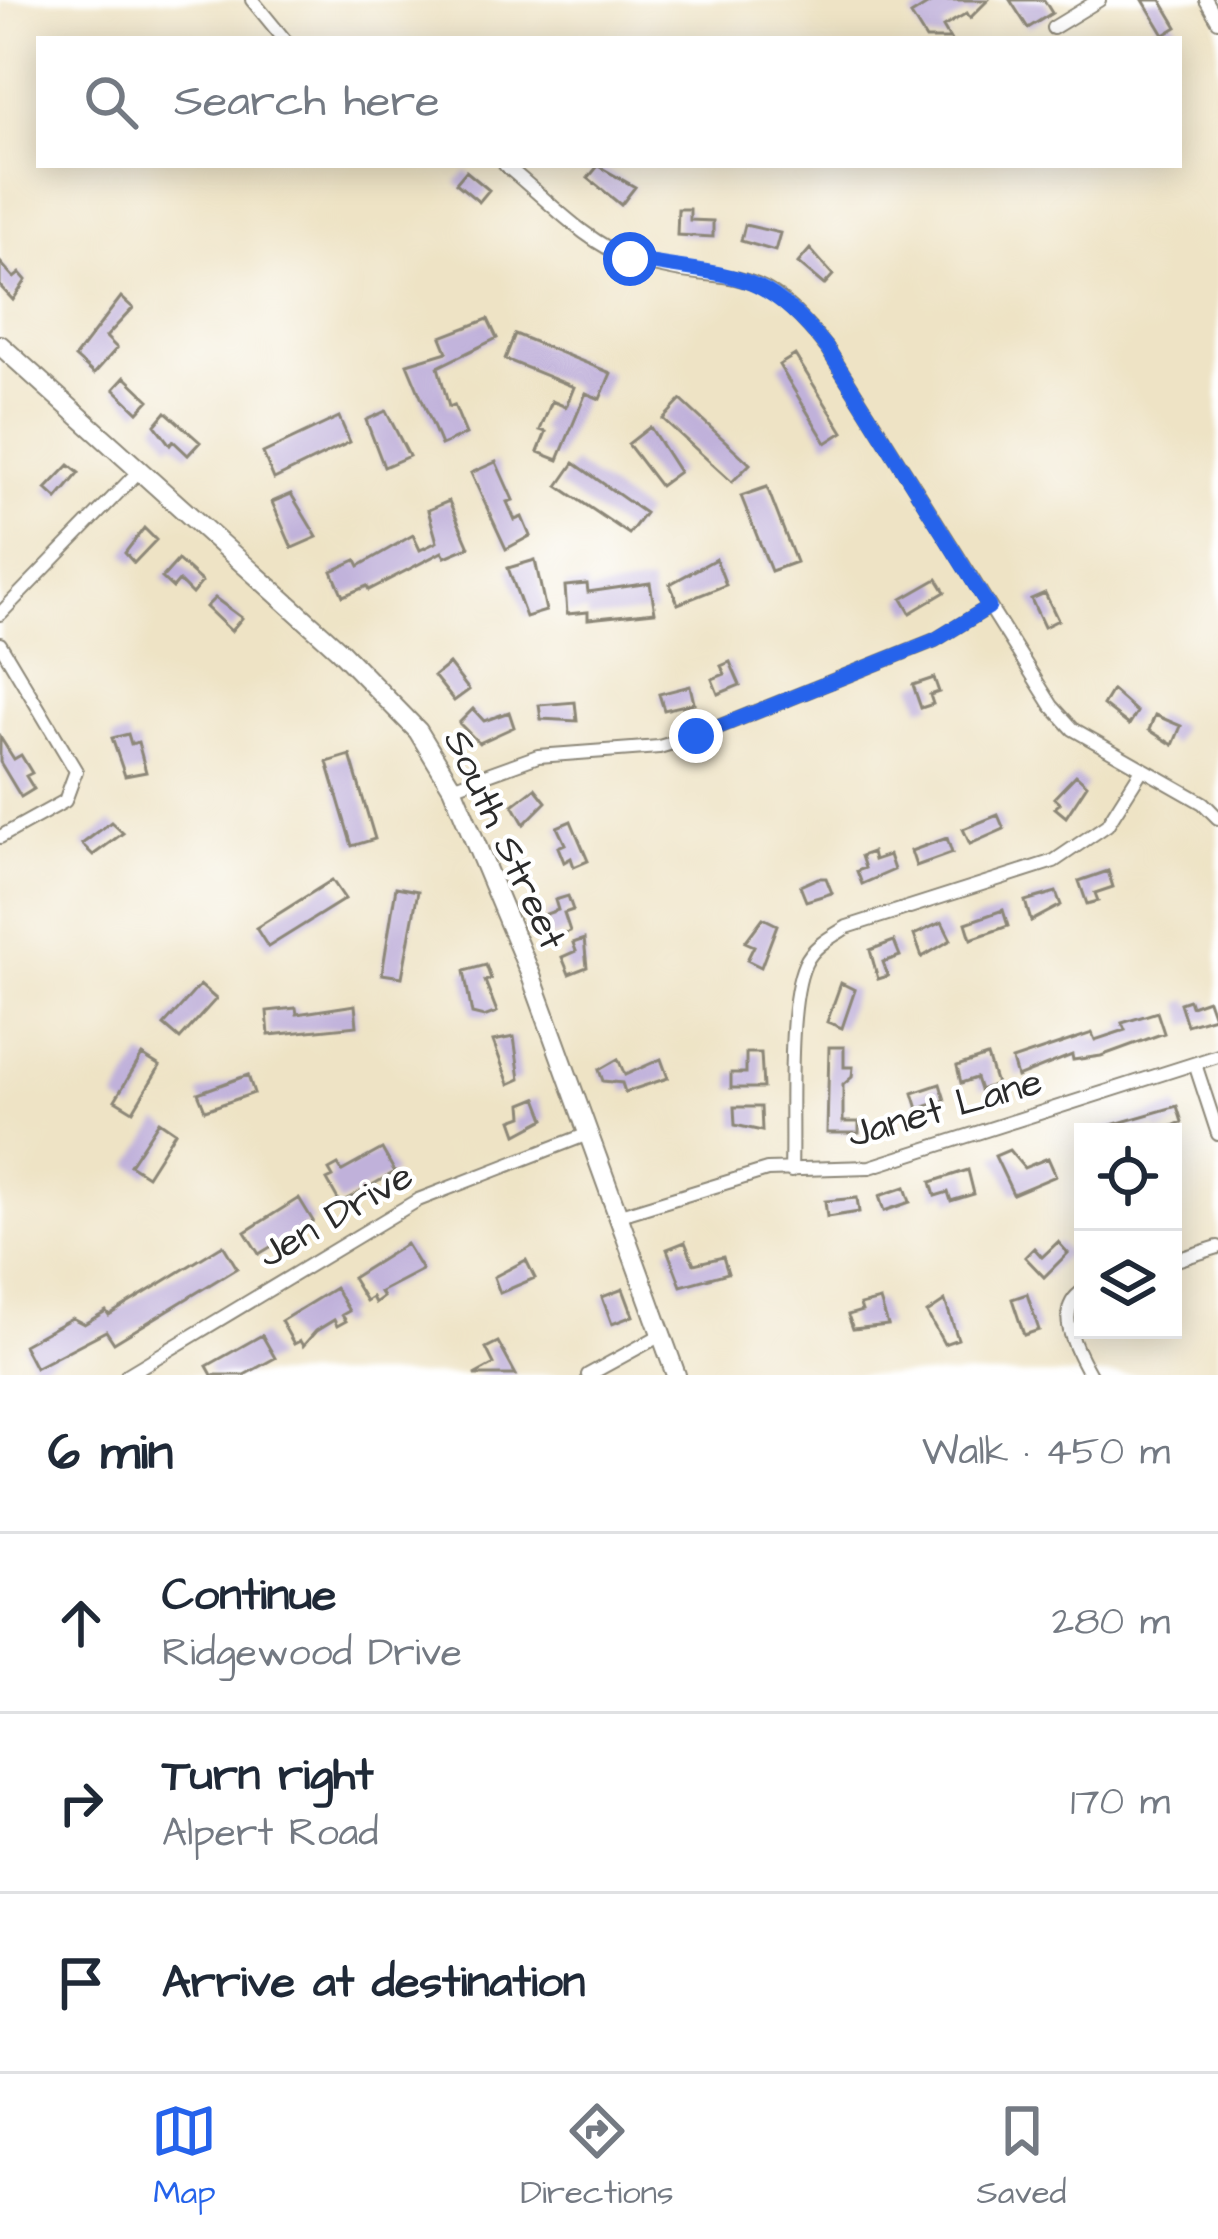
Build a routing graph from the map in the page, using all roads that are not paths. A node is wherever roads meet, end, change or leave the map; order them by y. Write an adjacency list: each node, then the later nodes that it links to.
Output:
1 (252, 0): 6 (street)
2 (1099, 0): 5 (street)
3 (1206, 0): 4 (street)
4 (1218, 21)
5 (1053, 28)
6 (282, 36)
7 (509, 168): 10 (street)
8 (0, 345): 9 (street, South Street)
9 (139, 471): 11 (street); 14 (street, South Street)
10 (989, 607): 13 (street); 14 (street)
11 (0, 614)
12 (0, 644): 16 (street)
13 (1141, 771): 15 (street); 21 (street)
14 (452, 787): 19 (street, South Street)
15 (1218, 818)
16 (0, 837)
17 (1218, 1056): 18 (street, Janet Lane)
18 (1196, 1064): 20 (street); 21 (street, Janet Lane)
19 (588, 1134): 22 (street, South Street); 27 (street, Jen Drive)
20 (1218, 1134)
21 (791, 1171): 22 (street, Janet Lane)
22 (616, 1216): 26 (street, South Street)
23 (1218, 1247): 24 (street)
24 (1182, 1258)
25 (1074, 1296): 30 (street)
26 (661, 1335): 28 (street); 29 (street, South Street)
27 (128, 1375)
28 (588, 1375)
29 (676, 1375)
30 (1090, 1375)

